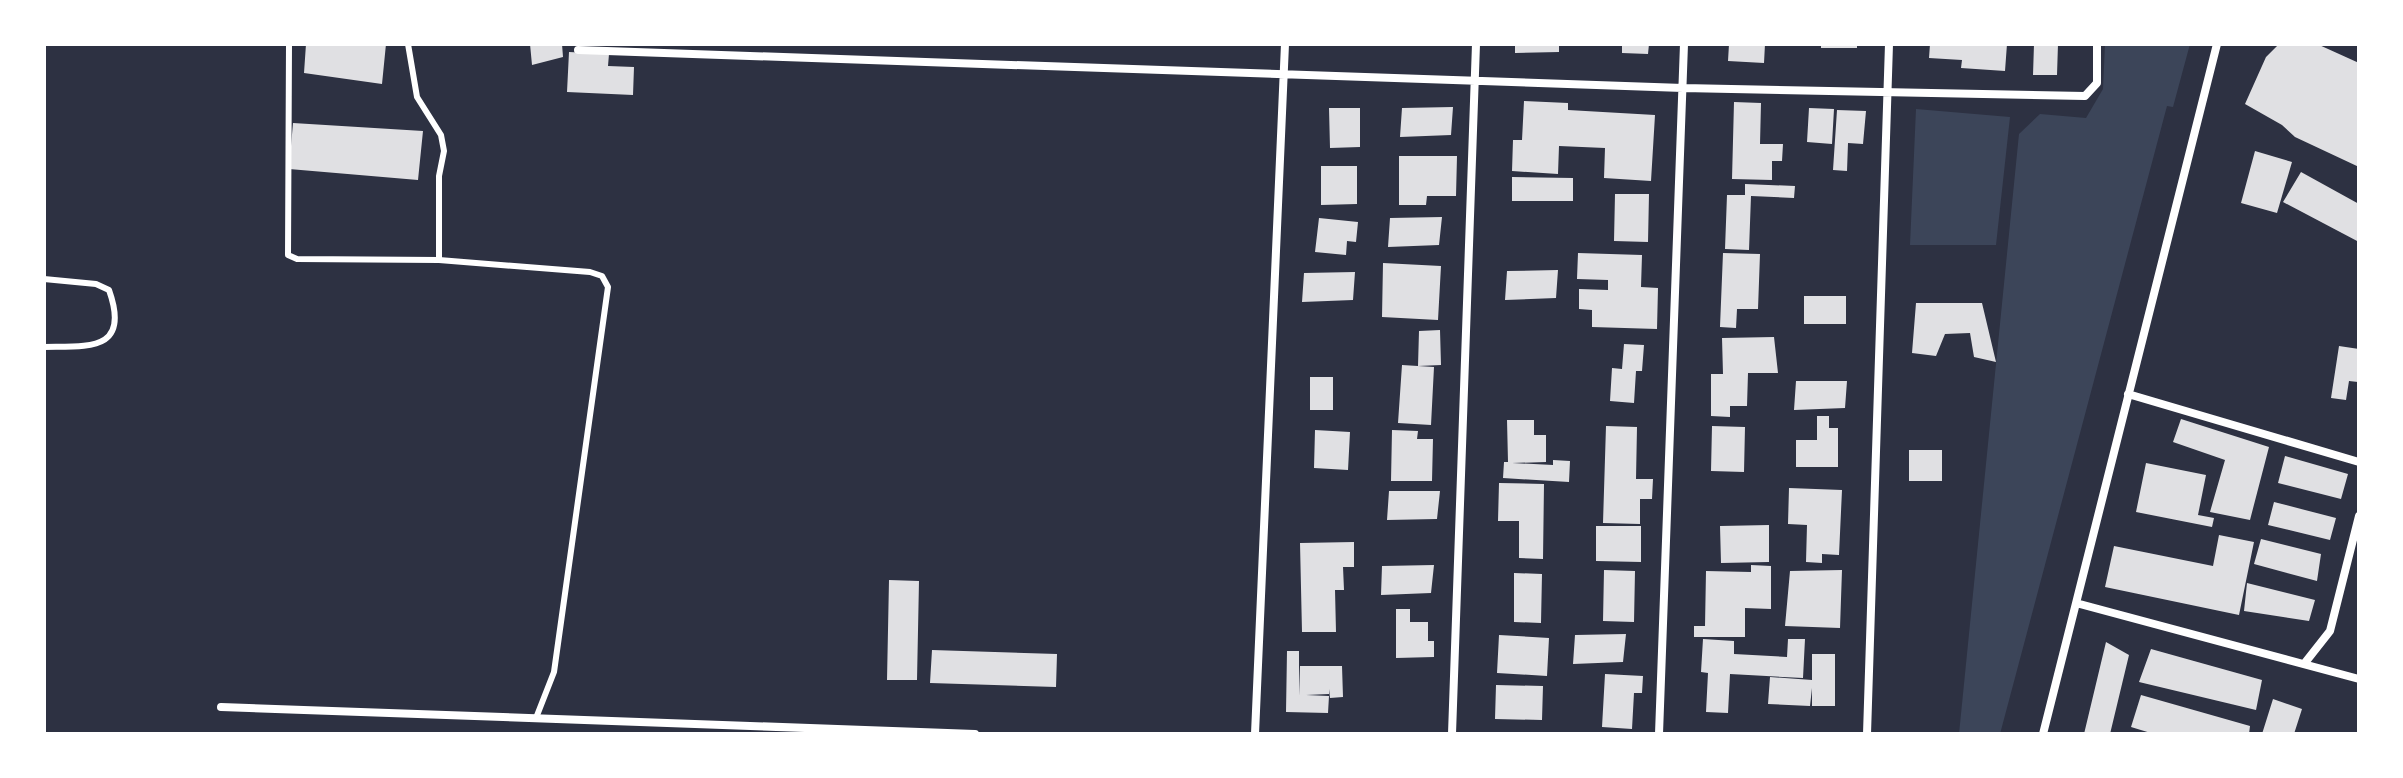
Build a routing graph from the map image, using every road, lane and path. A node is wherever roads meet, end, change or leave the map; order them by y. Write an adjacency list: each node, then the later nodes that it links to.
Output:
1 (289, 44): 14 (lane)
2 (408, 44): 14 (lane)
3 (1285, 44): 10 (street)
4 (1476, 44): 11 (street)
5 (1684, 44): 12 (street)
6 (1889, 44): 13 (street)
7 (2097, 44): 13 (street)
8 (2217, 44): 17 (street)
9 (578, 50): 10 (street)
10 (1284, 73): 11 (street); 26 (street)
11 (1475, 82): 12 (street); 27 (street)
12 (1683, 88): 13 (street); 28 (street)
13 (1888, 89): 29 (street)
14 (439, 260): 24 (lane)
15 (44, 279): 16 (lane)
16 (44, 347)
17 (2128, 394): 18 (street); 20 (street)
18 (2359, 462)
19 (2359, 516): 21 (street)
20 (2076, 603): 21 (street); 30 (street)
21 (2304, 664): 22 (street)
22 (2359, 679)
23 (221, 707): 24 (street)
24 (536, 718): 25 (street)
25 (975, 734)
26 (1255, 734)
27 (1452, 734)
28 (1659, 734)
29 (1867, 734)
30 (2043, 734)

